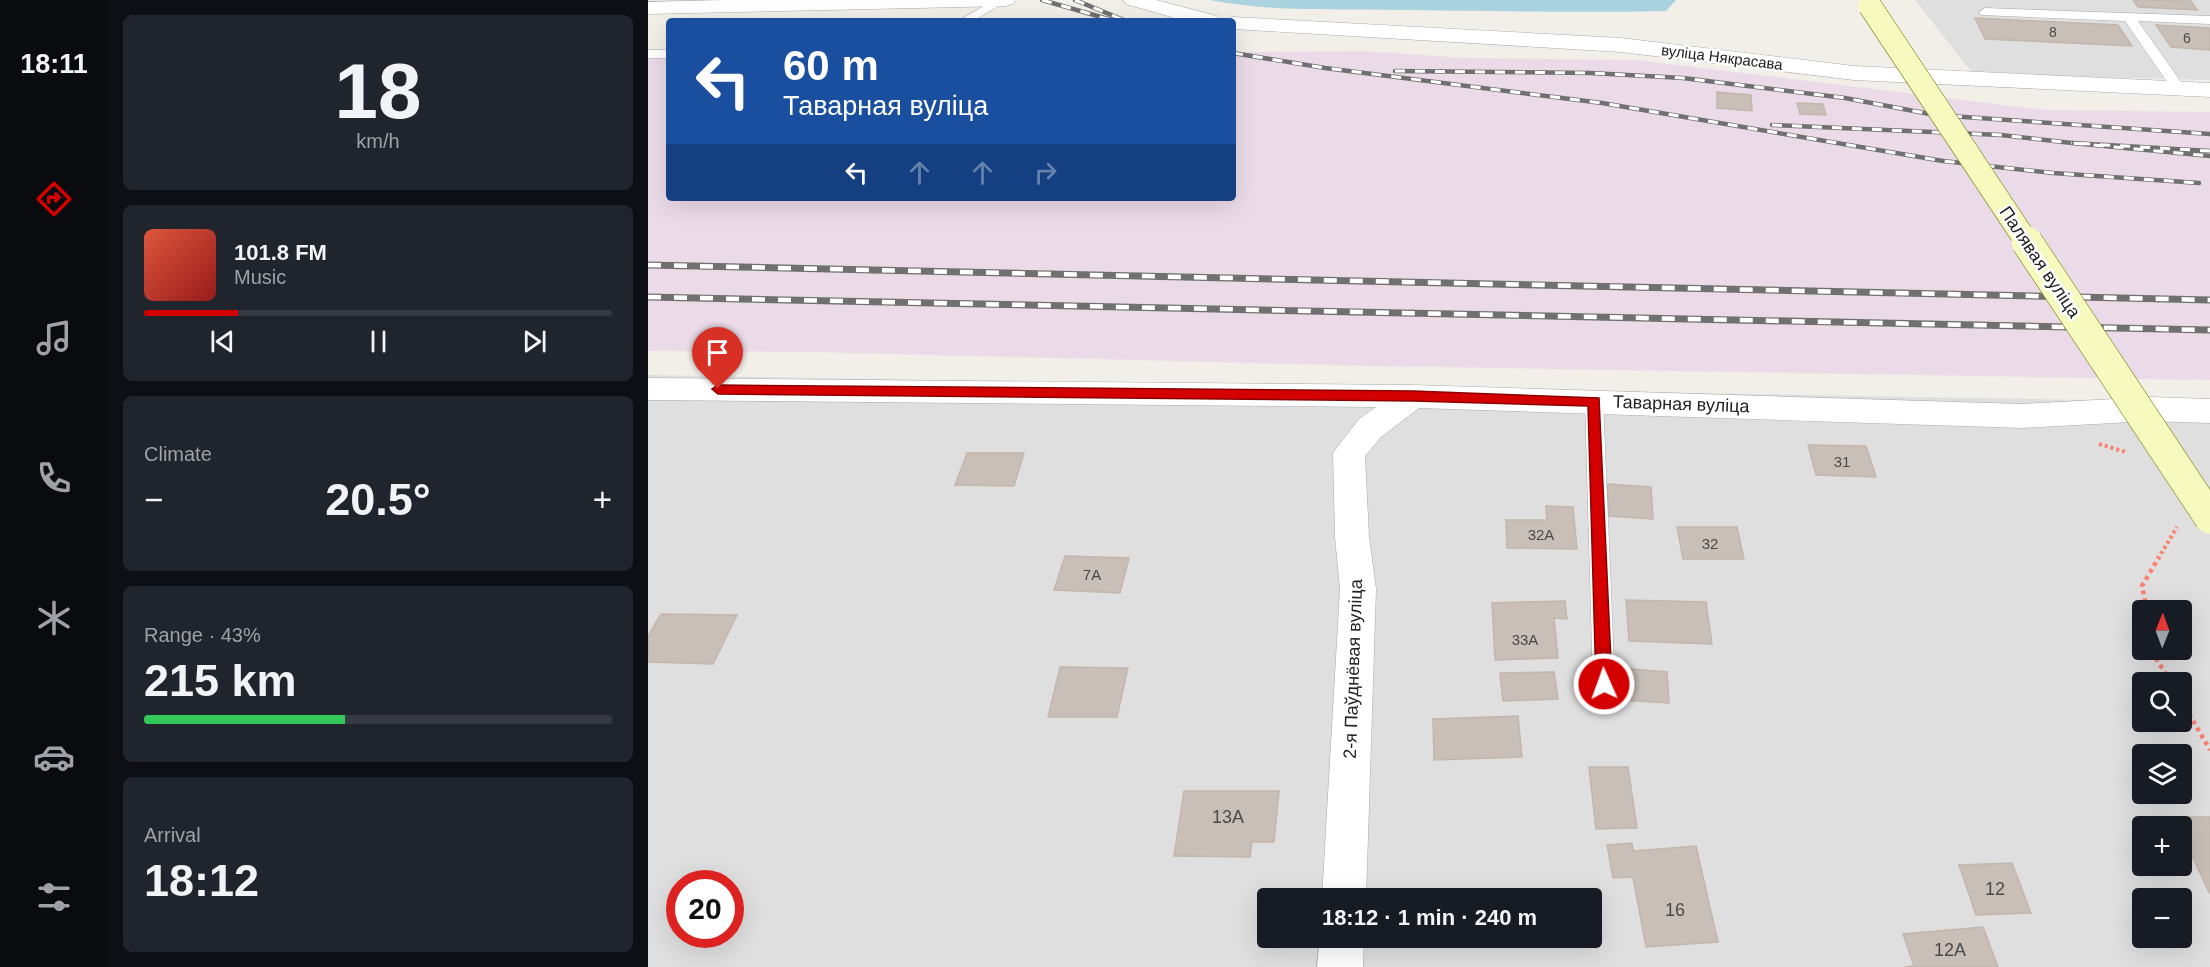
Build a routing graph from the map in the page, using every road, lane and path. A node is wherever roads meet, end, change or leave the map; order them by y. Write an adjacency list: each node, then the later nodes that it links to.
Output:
1 (1133, 0): 8 (street)
2 (1003, 1): 4 (street); 7 (lane)
3 (1870, 6): 21 (main road, Палявая вуліца, bridge)
4 (648, 8)
5 (1985, 12): 6 (lane)
6 (2128, 17): 9 (lane); 13 (lane)
7 (970, 18)
8 (1198, 18)
9 (2210, 20)
10 (1236, 23): 13 (street, вуліца Някрасава)
11 (648, 54): 12 (lane)
12 (666, 54)
13 (2179, 89): 14 (street, вуліца Някрасава)
14 (2210, 90)
15 (648, 389): 16 (street, Таварная вуліца)
16 (1413, 396): 17 (street, Таварная вуліца); 26 (street, 2-я Паўднёвая вуліца)
17 (1594, 401): 18 (street, Таварная вуліца); 23 (lane)
18 (2210, 411)
19 (2096, 442): 20 (path)
20 (2130, 453)
21 (2198, 518): 22 (path)
22 (2145, 600)
23 (1604, 684)
24 (2192, 719): 25 (path)
25 (2210, 750)
26 (1344, 888)
27 (1341, 948): 28 (street)
28 (1340, 967)

